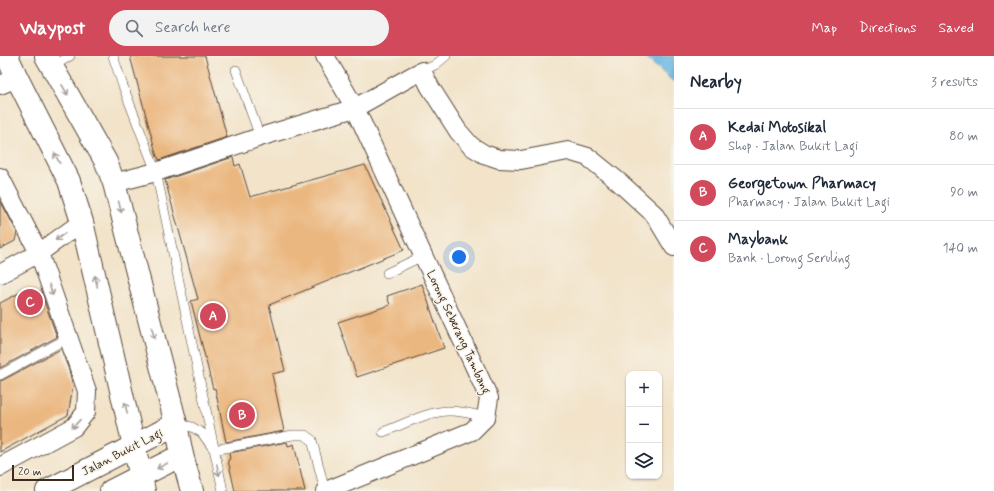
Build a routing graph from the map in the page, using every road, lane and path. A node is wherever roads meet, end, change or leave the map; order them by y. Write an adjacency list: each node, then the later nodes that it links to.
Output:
1 (7, 56): 9 (main road)
2 (70, 56): 6 (lane)
3 (113, 56): 12 (lane)
4 (325, 56): 10 (street, Lorong Seberang Tambang)
5 (446, 56): 8 (lane)
6 (49, 61): 14 (main road, one-way to 14)
7 (236, 70): 11 (lane)
8 (422, 72): 10 (street); 16 (street)
9 (8, 82): 15 (main road, one-way to 9)
10 (355, 108): 11 (street); 18 (street, Lorong Seberang Tambang)
11 (260, 137): 12 (street)
12 (156, 172): 14 (street); 27 (lane)
13 (0, 177): 17 (street)
14 (114, 183): 24 (main road, one-way to 24)
15 (82, 222): 17 (street, one-way to 17); 26 (main road, one-way to 15)
16 (674, 247)
17 (39, 253): 20 (street); 21 (street, one-way to 21)
18 (423, 256): 19 (lane); 23 (street, Lorong Seberang Tambang)
19 (387, 273)
20 (0, 274)
21 (68, 338): 22 (lane); 29 (street, one-way to 29)
22 (0, 375)
23 (486, 418): 25 (lane); 35 (street)
24 (176, 424): 26 (main road, Jalan Bukit Lagi); 27 (lane); 28 (main road)
25 (383, 432)
26 (134, 446): 30 (main road); 31 (main road, Jalan Bukit Lagi)
27 (214, 450): 34 (lane, one-way to 34); 35 (lane)
28 (182, 455): 30 (main road, one-way to 30); 33 (main road)
29 (0, 467)
30 (142, 484): 32 (main road)
31 (47, 491)
32 (111, 491)
33 (192, 491)
34 (223, 491)
35 (326, 491)

